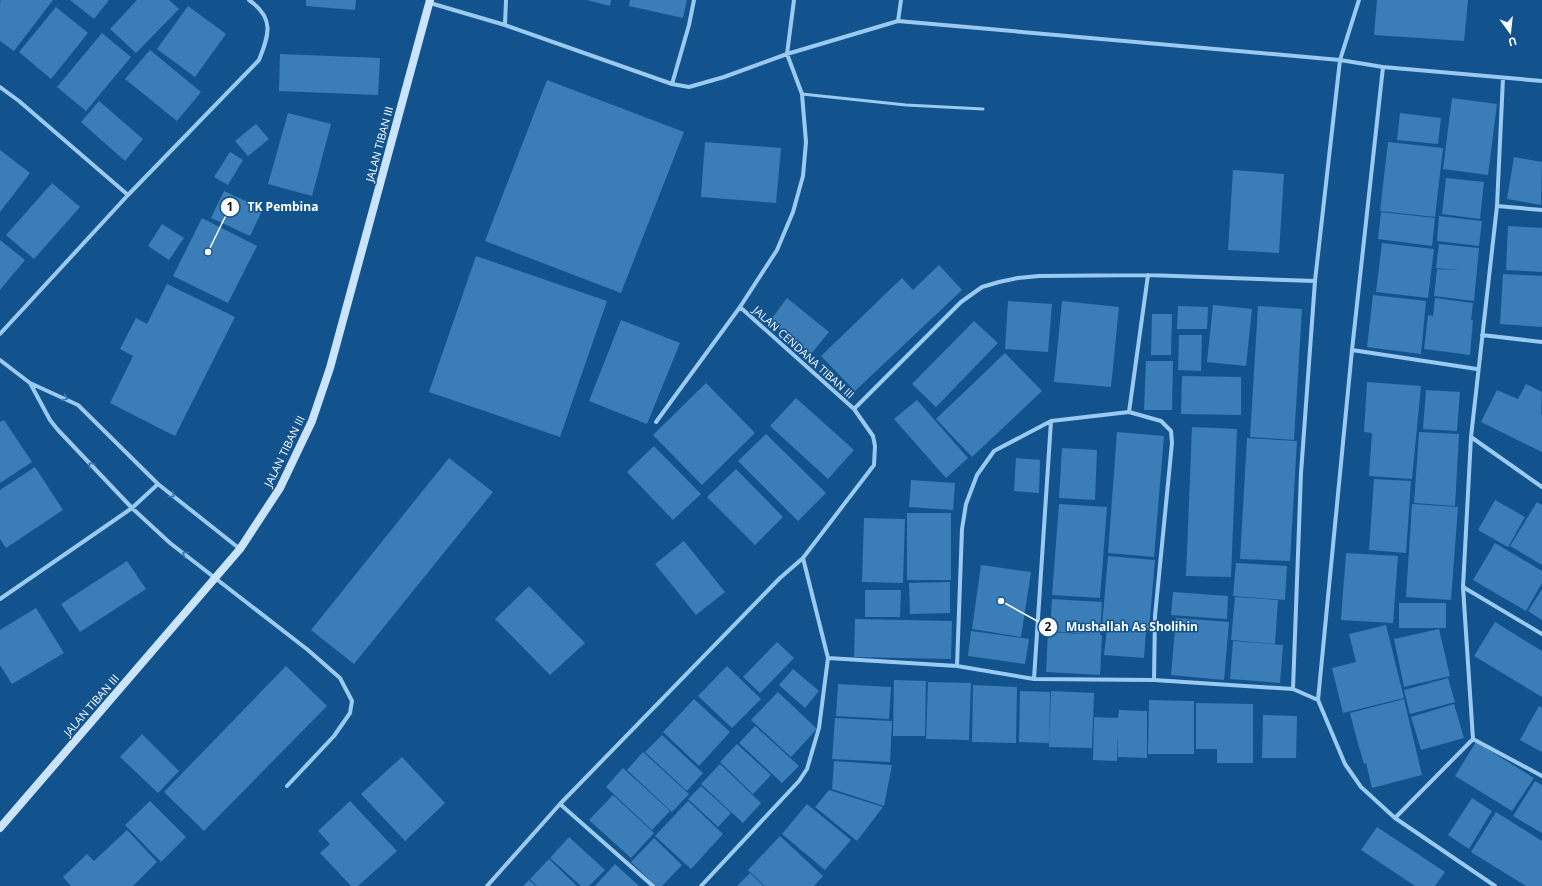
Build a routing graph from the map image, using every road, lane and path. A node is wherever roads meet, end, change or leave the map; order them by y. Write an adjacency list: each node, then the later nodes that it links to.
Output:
1 (249, 0): 19 (street)
2 (506, 0): 9 (street)
3 (694, 0): 15 (street)
4 (794, 0): 10 (street)
5 (901, 0): 8 (street)
6 (1359, 0): 11 (street)
7 (430, 1): 9 (street); 40 (street, JALAN TIBAN III)
8 (898, 21): 10 (street); 11 (street)
9 (505, 26): 15 (street)
10 (787, 54): 15 (street); 17 (street, JALAN CENDANA TIBAN III)
11 (1340, 60): 12 (street); 23 (street)
12 (1383, 67): 13 (street); 28 (street)
13 (1503, 78): 14 (street); 20 (street)
14 (1542, 81)
15 (672, 84)
16 (0, 87): 19 (street)
17 (802, 94): 18 (lane); 24 (street, JALAN CENDANA TIBAN III)
18 (983, 109)
19 (128, 195): 25 (street)
20 (1497, 206): 21 (street); 26 (street)
21 (1542, 210)
22 (1148, 275): 23 (street); 32 (street); 33 (street)
23 (1315, 281): 50 (street)
24 (740, 307): 32 (street, JALAN CENDANA TIBAN III); 35 (street)
25 (0, 334)
26 (1482, 334): 27 (street); 30 (street)
27 (1542, 342)
28 (1352, 350): 30 (street); 51 (street)
29 (0, 360): 31 (street)
30 (1478, 368): 36 (street)
31 (30, 383): 37 (street, one-way to 37); 39 (street, one-way to 31)
32 (854, 409): 41 (street, JALAN CENDANA TIBAN III)
33 (1130, 412): 34 (street); 49 (street)
34 (1051, 421): 47 (street); 48 (street)
35 (656, 422)
36 (1471, 438): 38 (street); 43 (street)
37 (158, 484): 39 (street); 40 (street, one-way to 40)
38 (1542, 487)
39 (132, 508): 42 (street, one-way to 39); 44 (street)
40 (240, 549): 42 (street, JALAN TIBAN III)
41 (803, 558): 46 (street); 55 (street, JALAN CENDANA TIBAN III)
42 (216, 578): 54 (street); 57 (street, JALAN TIBAN III)
43 (1463, 587): 45 (street); 52 (street)
44 (0, 599)
45 (1542, 634)
46 (828, 658): 47 (street); 60 (street)
47 (957, 666): 48 (street)
48 (1034, 679): 49 (street)
49 (1154, 680): 50 (street)
50 (1293, 689): 51 (street)
51 (1318, 700): 56 (street)
52 (1473, 738): 53 (street); 56 (street)
53 (1542, 776)
54 (287, 786)
55 (560, 804): 58 (street, JALAN CENDANA TIBAN III); 59 (street)
56 (1395, 818): 61 (street)
57 (0, 828)
58 (487, 886)
59 (653, 886)
60 (701, 886)
61 (1495, 886)

